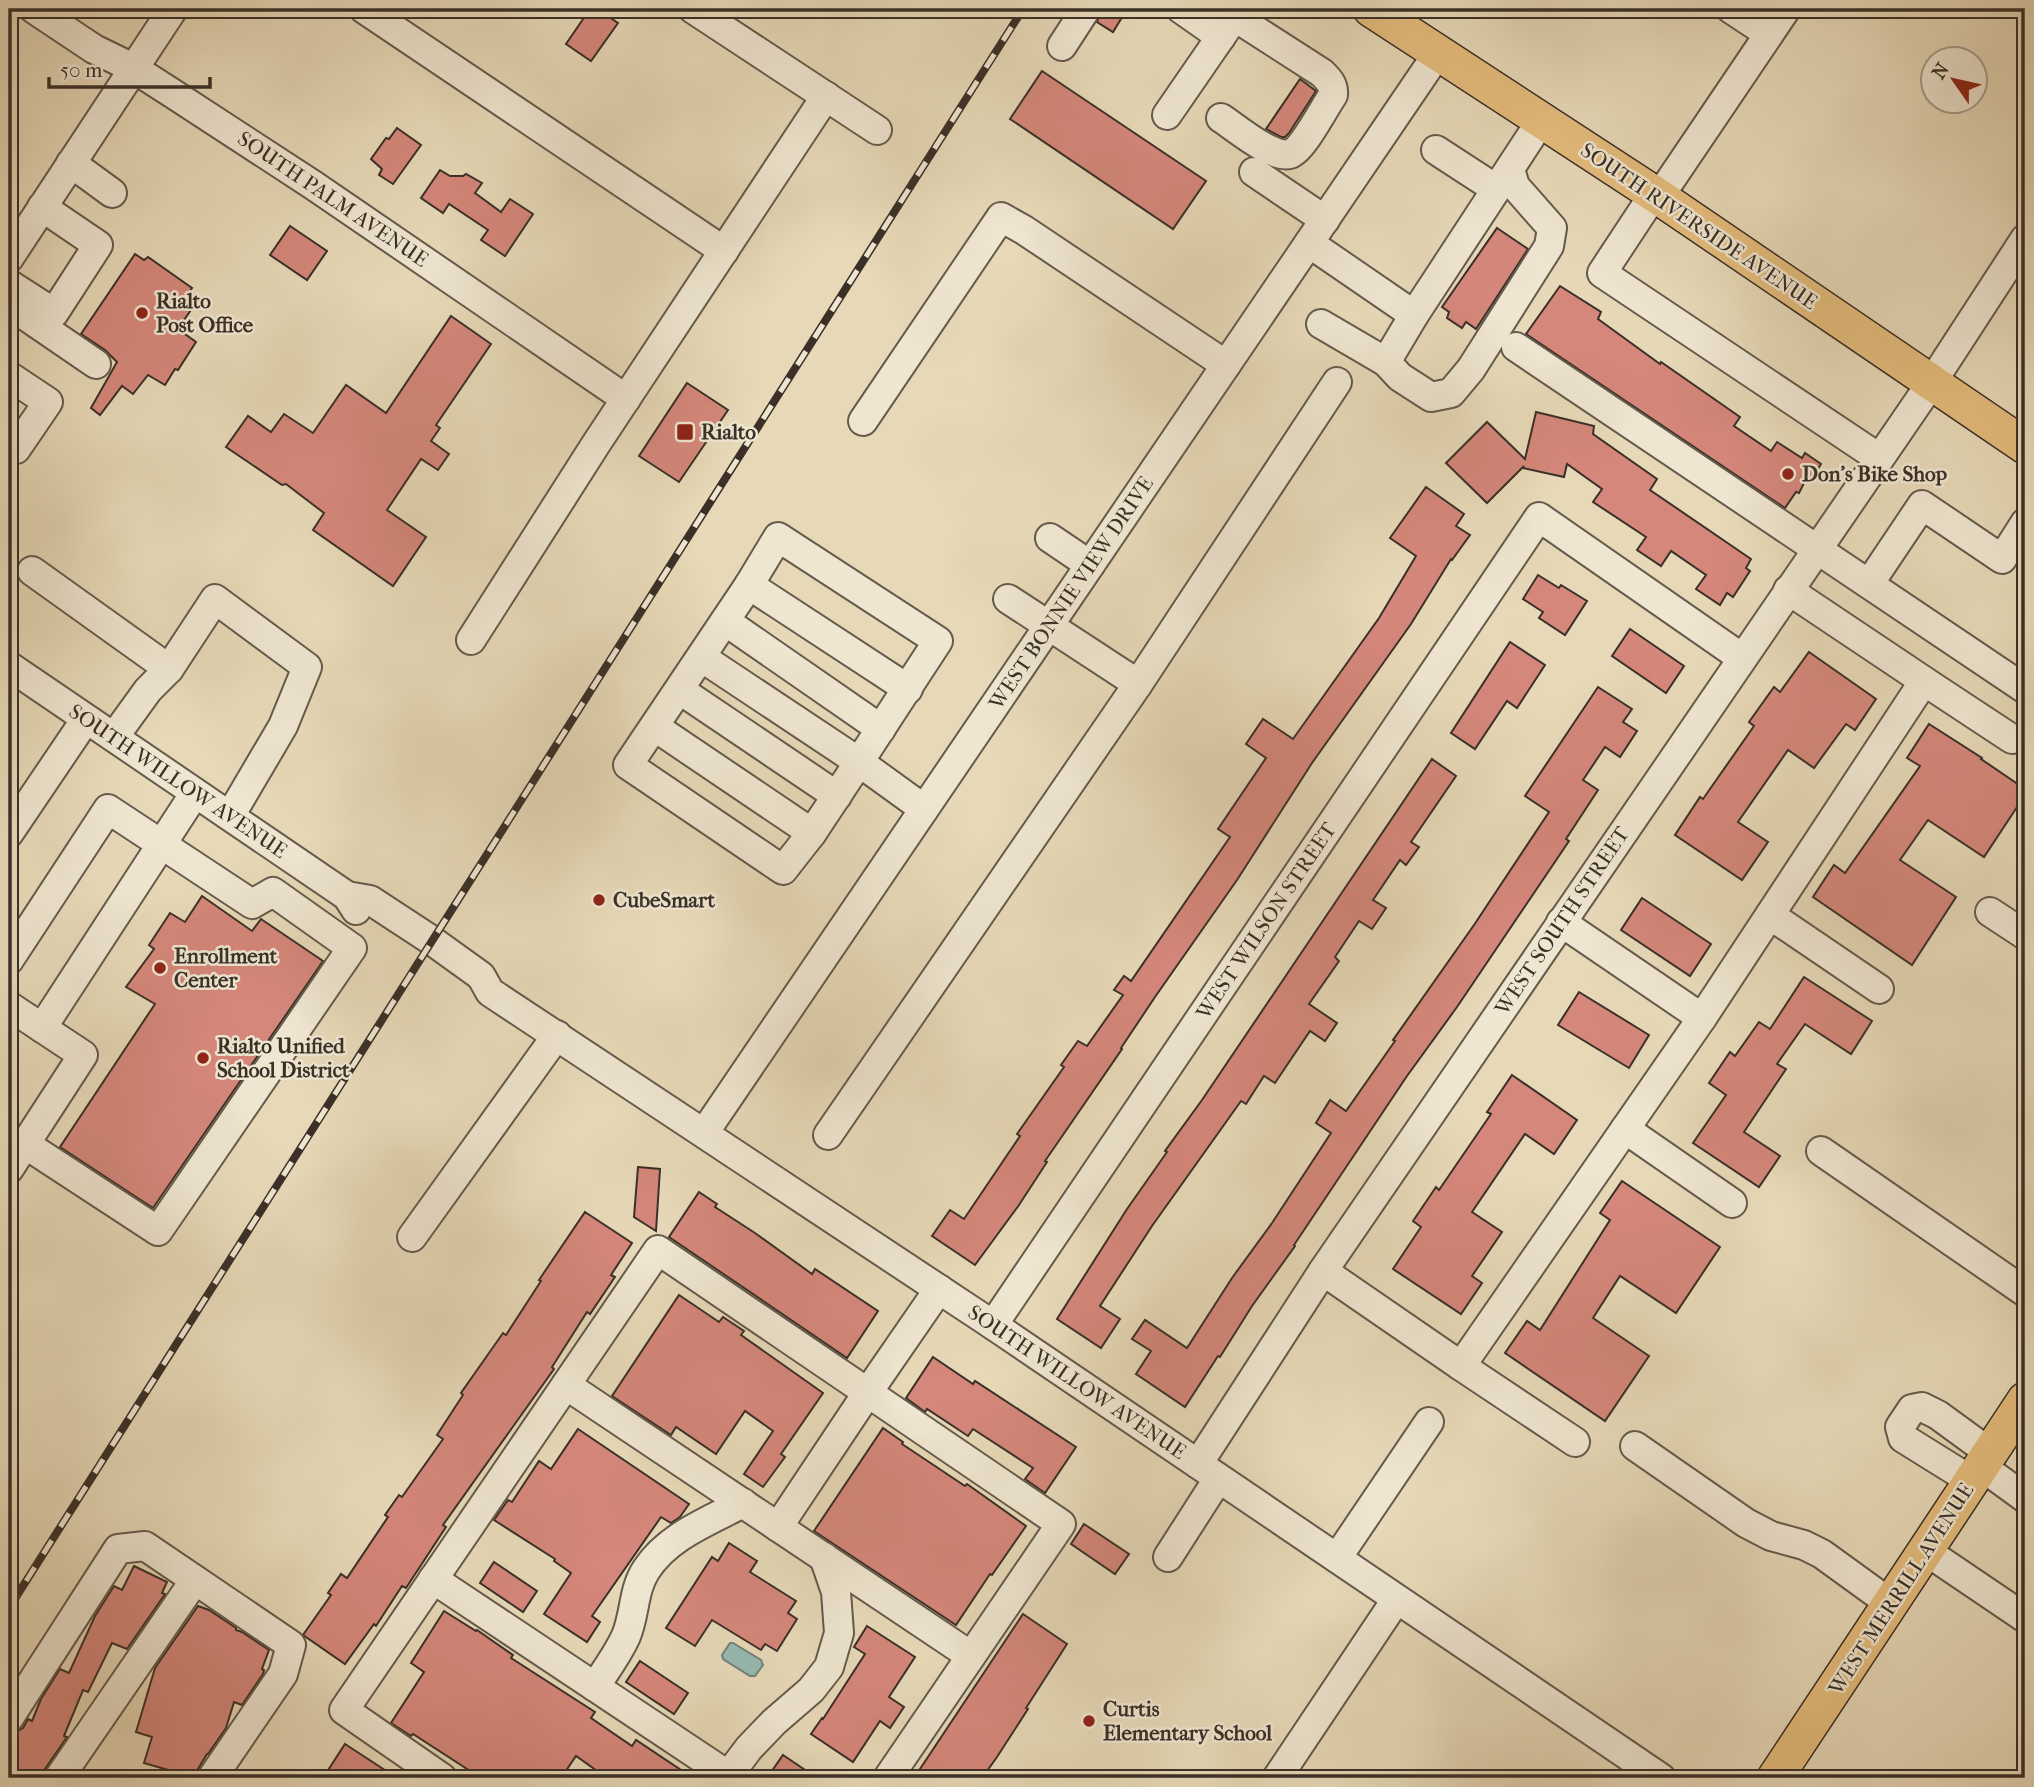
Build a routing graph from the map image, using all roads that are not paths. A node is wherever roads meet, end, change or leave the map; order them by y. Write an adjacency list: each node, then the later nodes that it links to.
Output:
1 (34, 9): 14 (street, SOUTH PALM AVENUE)
2 (173, 9): 14 (street)
3 (364, 9): 30 (street)
4 (693, 9): 15 (street)
5 (1086, 9): 12 (street)
6 (1181, 9): 10 (street)
7 (1371, 9): 13 (main road, SOUTH RIVERSIDE AVENUE)
8 (1731, 9): 11 (street)
9 (1786, 9): 11 (street)
10 (1232, 21): 16 (street); 17 (street)
11 (1769, 34): 25 (street)
12 (1062, 46)
13 (1438, 53): 18 (main road, SOUTH RIVERSIDE AVENUE); 27 (street, WEST BONNIE VIEW DRIVE)
14 (133, 68): 21 (street); 43 (street, SOUTH PALM AVENUE)
15 (826, 96): 19 (street); 30 (street)
16 (1167, 115)
17 (1221, 118)
18 (1541, 121): 23 (street); 25 (main road, SOUTH RIVERSIDE AVENUE)
19 (877, 130)
20 (1436, 150): 23 (street)
21 (71, 163): 24 (street); 26 (street)
22 (1254, 172): 27 (street)
23 (1503, 179): 34 (street); 37 (street)
24 (112, 193)
25 (1656, 196): 42 (main road, SOUTH RIVERSIDE AVENUE); 47 (street)
26 (42, 207): 31 (street); 32 (street)
27 (1325, 220): 29 (street, WEST BONNIE VIEW DRIVE)
28 (2025, 239): 42 (street, WEST SOUTH STREET)
29 (1309, 243): 34 (street); 39 (street, WEST BONNIE VIEW DRIVE)
30 (724, 251): 43 (street)
31 (9, 258)
32 (9, 284)
33 (9, 304): 38 (street)
34 (1415, 315): 37 (street)
35 (1321, 324): 37 (street)
36 (1516, 347): 50 (street)
37 (1386, 362)
38 (96, 364)
39 (1226, 365): 44 (street); 51 (street, WEST BONNIE VIEW DRIVE)
40 (9, 376): 45 (street)
41 (1337, 382): 65 (street)
42 (1932, 382): 46 (main road, SOUTH RIVERSIDE AVENUE); 47 (street, WEST SOUTH STREET)
43 (626, 399): 59 (street)
44 (863, 421)
45 (9, 445)
46 (2025, 446)
47 (1879, 458): 50 (street, WEST SOUTH STREET)
48 (2025, 523): 54 (street)
49 (1050, 538): 51 (street)
50 (1817, 549): 54 (street); 55 (street, WEST SOUTH STREET)
51 (1090, 565): 58 (street, WEST BONNIE VIEW DRIVE)
52 (32, 571): 63 (street)
53 (749, 584): 57 (street); 66 (street); 66 (street)
54 (1869, 584): 67 (street)
55 (1788, 590): 61 (street, WEST SOUTH STREET); 64 (street)
56 (1008, 598): 58 (street)
57 (724, 621): 60 (street); 71 (street)
58 (1048, 626): 65 (street); 77 (street, WEST BONNIE VIEW DRIVE)
59 (471, 640)
60 (701, 657): 68 (street); 74 (street)
61 (1742, 658): 87 (street, WEST SOUTH STREET); 107 (street, WEST WILSON STREET)
62 (9, 666): 69 (street, SOUTH WILLOW AVENUE)
63 (169, 669): 72 (street); 78 (street)
64 (1924, 681): 73 (street); 86 (street)
65 (1138, 684): 98 (street)
66 (908, 689): 71 (street)
67 (2025, 689)
68 (680, 690): 70 (street); 76 (street)
69 (86, 719): 72 (street, SOUTH WILLOW AVENUE); 80 (street)
70 (655, 727): 79 (street); 79 (street)
71 (881, 729): 74 (street)
72 (114, 737): 75 (street, SOUTH WILLOW AVENUE)
73 (2012, 739)
74 (859, 762): 76 (street); 77 (street)
75 (195, 793): 78 (street, SOUTH WILLOW AVENUE); 81 (street)
76 (837, 796): 79 (street)
77 (924, 809): 97 (street, WEST BONNIE VIEW DRIVE)
78 (230, 816): 82 (street, SOUTH WILLOW AVENUE)
79 (812, 833)
80 (9, 834)
81 (162, 844): 84 (street); 90 (street); 94 (street)
82 (306, 868): 83 (street, SOUTH WILLOW AVENUE); 84 (street)
83 (347, 896): 88 (street); 95 (street, SOUTH WILLOW AVENUE)
84 (284, 900): 88 (street)
85 (1990, 912): 89 (street)
86 (1770, 915): 91 (street); 93 (street)
87 (1561, 922): 93 (street); 104 (street, WEST SOUTH STREET)
88 (325, 929): 99 (street)
89 (2025, 935)
90 (9, 960)
91 (1880, 989)
92 (9, 1006): 94 (street)
93 (1702, 1018): 96 (street)
94 (42, 1028): 99 (street)
95 (557, 1035): 97 (street, SOUTH WILLOW AVENUE); 103 (street)
96 (1625, 1129): 102 (street); 108 (street)
97 (704, 1133): 105 (street, SOUTH WILLOW AVENUE)
98 (828, 1135)
99 (25, 1144): 101 (street)
100 (1821, 1152): 106 (street)
101 (9, 1168)
102 (1732, 1203)
103 (412, 1237)
104 (1323, 1271): 108 (street); 116 (street, WEST SOUTH STREET)
105 (939, 1289): 107 (street, SOUTH WILLOW AVENUE); 110 (street)
106 (2025, 1292)
107 (993, 1325): 116 (street, SOUTH WILLOW AVENUE)
108 (1461, 1366): 113 (street)
109 (566, 1385): 110 (street); 118 (street); 124 (street)
110 (868, 1392): 119 (street); 129 (street)
111 (2025, 1399): 115 (main road, WEST MERRILL AVENUE)
112 (1429, 1422): 123 (street)
113 (1575, 1442)
114 (1634, 1446): 127 (street)
115 (1981, 1467): 117 (street); 120 (main road, WEST MERRILL AVENUE)
116 (1208, 1471): 121 (street, WEST SOUTH STREET); 123 (street, SOUTH WILLOW AVENUE)
117 (2025, 1498)
118 (743, 1503): 119 (street); 130 (street)
119 (778, 1527): 122 (street)
120 (1926, 1551): 127 (main road, WEST MERRILL AVENUE); 128 (street)
121 (1168, 1557)
122 (824, 1558): 129 (street); 132 (street)
123 (1337, 1558): 126 (street, SOUTH WILLOW AVENUE)
124 (433, 1579): 130 (street); 135 (street)
125 (195, 1580): 131 (street); 133 (street); 134 (street)
126 (1396, 1600): 137 (street); 138 (street, SOUTH WILLOW AVENUE)
127 (1891, 1604): 139 (main road, WEST MERRILL AVENUE)
128 (2025, 1618)
129 (971, 1656): 136 (street)
130 (595, 1687): 132 (street)
131 (9, 1718)
132 (730, 1777)
133 (59, 1778)
134 (212, 1778)
135 (442, 1778)
136 (888, 1778)
137 (1277, 1778)
138 (1661, 1778)
139 (1775, 1778)

